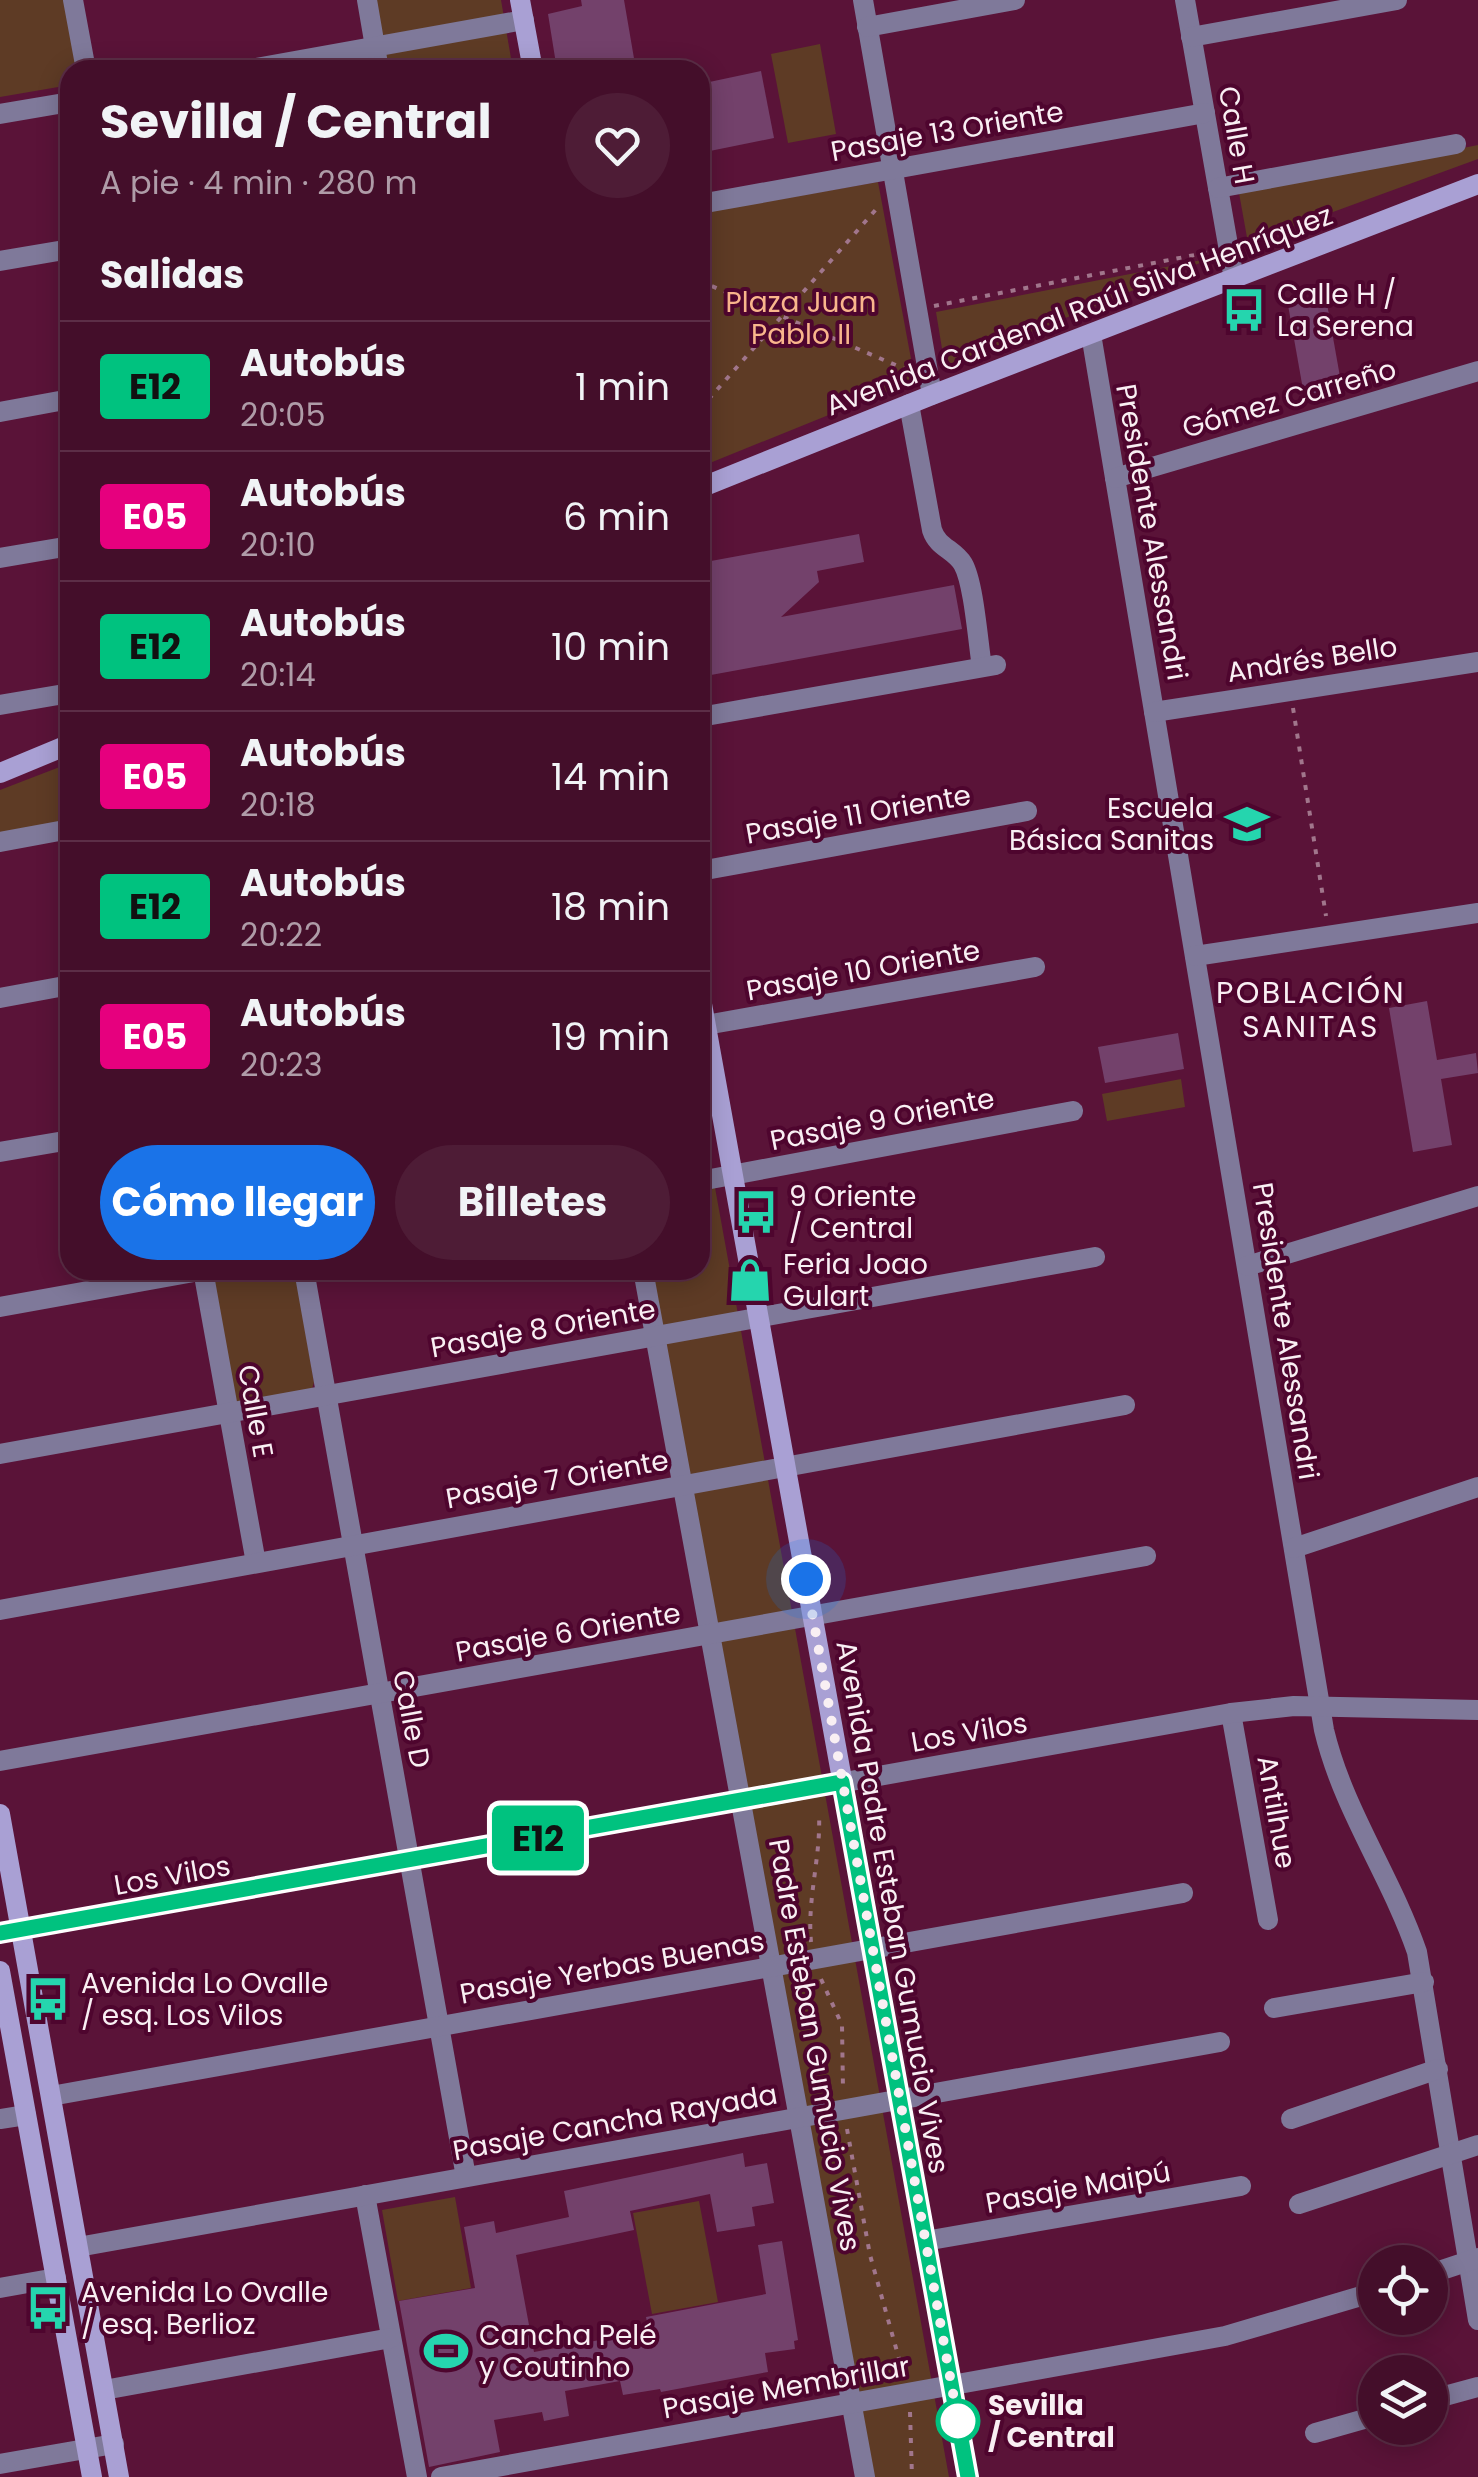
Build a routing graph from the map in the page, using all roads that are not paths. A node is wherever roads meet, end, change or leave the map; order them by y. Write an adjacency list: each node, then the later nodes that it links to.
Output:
1 (73, 0): 11 (street)
2 (366, 0): 10 (street)
3 (862, 0): 8 (street)
4 (1016, 0): 8 (street)
5 (1185, 0): 9 (street, Calle H)
6 (1397, 0): 9 (street)
7 (522, 10): 10 (street); 14 (main road)
8 (868, 27): 19 (street)
9 (1191, 37): 16 (street, Calle H)
10 (375, 47): 12 (street); 13 (street)
11 (84, 60)
12 (302, 60)
13 (377, 60)
14 (531, 60)
15 (60, 104): 17 (street)
16 (1204, 112): 19 (street, Pasaje 13 Oriente); 21 (street, Calle H)
17 (0, 114)
18 (1456, 144): 21 (street, Avenida Cardenal Raúl Silva Henríquez)
19 (894, 178): 22 (street, Pasaje 13 Oriente); 28 (street)
20 (1478, 184): 25 (main road, Avenida Cardenal Raúl Silva Henríquez)
21 (1218, 188): 25 (street, Calle H)
22 (710, 203)
23 (60, 251): 24 (street)
24 (0, 261)
25 (1234, 279): 26 (main road, Avenida Cardenal Raúl Silva Henríquez)
26 (1091, 334): 28 (main road, Avenida Cardenal Raúl Silva Henríquez); 32 (street, Presidente Alessandri)
27 (1478, 372): 32 (street, Gómez Carreño)
28 (931, 387): 30 (main road, Avenida Cardenal Raúl Silva Henríquez)
29 (60, 401): 31 (street)
30 (909, 404): 33 (main road, Avenida Cardenal Raúl Silva Henríquez); 40 (street)
31 (0, 412)
32 (1115, 478): 39 (street, Presidente Alessandri)
33 (710, 484)
34 (60, 548): 35 (street)
35 (0, 558)
36 (1478, 662): 39 (street, Andrés Bello)
37 (60, 695): 38 (street)
38 (0, 705)
39 (1154, 712): 48 (street, Presidente Alessandri)
40 (710, 715)
41 (60, 748): 42 (main road)
42 (0, 773)
43 (1027, 811): 46 (street, Pasaje 11 Oriente)
44 (60, 831): 45 (street)
45 (0, 842)
46 (710, 869)
47 (1478, 913): 48 (street)
48 (1196, 956): 61 (street, Presidente Alessandri)
49 (1035, 967): 52 (street, Pasaje 10 Oriente)
50 (60, 987): 51 (street)
51 (0, 998)
52 (710, 1025)
53 (710, 1062): 57 (main road, Avenida Padre Esteban Gumucio Vives)
54 (1073, 1111): 57 (street, Pasaje 9 Oriente)
55 (60, 1142): 56 (street)
56 (0, 1152)
57 (732, 1175): 58 (street, Pasaje 9 Oriente); 67 (main road, Avenida Padre Esteban Gumucio Vives)
58 (710, 1178)
59 (1478, 1196): 61 (street)
60 (1095, 1257): 67 (street, Pasaje 8 Oriente)
61 (1247, 1266): 77 (street, Presidente Alessandri)
62 (149, 1280): 66 (street)
63 (206, 1280): 71 (street, Calle E)
64 (306, 1280): 69 (street, Calle D)
65 (645, 1280): 68 (street, Padre Esteban Gumucio Vives)
66 (0, 1307)
67 (758, 1318): 68 (street, Pasaje 8 Oriente); 73 (main road, Avenida Padre Esteban Gumucio Vives)
68 (656, 1336): 69 (street, Pasaje 8 Oriente); 74 (street, Padre Esteban Gumucio Vives)
69 (326, 1396): 71 (street, Pasaje 8 Oriente); 76 (street, Calle D)
70 (1125, 1405): 73 (street, Pasaje 7 Oriente)
71 (229, 1413): 72 (street, Pasaje 8 Oriente); 79 (street, Calle E)
72 (0, 1454)
73 (785, 1466): 74 (street, Pasaje 7 Oriente); 81 (main road, Avenida Padre Esteban Gumucio Vives)
74 (683, 1484): 76 (street, Pasaje 7 Oriente); 82 (street, Padre Esteban Gumucio Vives)
75 (1478, 1487): 77 (street)
76 (352, 1545): 79 (street, Pasaje 7 Oriente); 83 (street, Calle D)
77 (1294, 1548): 84 (street, Presidente Alessandri)
78 (1146, 1556): 81 (street, Pasaje 6 Oriente)
79 (256, 1563): 80 (street, Pasaje 7 Oriente)
80 (0, 1610)
81 (812, 1617): 82 (street, Pasaje 6 Oriente); 88 (main road, Avenida Padre Esteban Gumucio Vives)
82 (712, 1635): 83 (street, Pasaje 6 Oriente); 89 (street, Padre Esteban Gumucio Vives)
83 (380, 1694): 87 (street, Pasaje 6 Oriente); 91 (street, Calle D)
84 (1320, 1707): 85 (street, Los Vilos); 86 (street, Los Vilos); 99 (street, Presidente Alessandri)
85 (1478, 1710)
86 (1231, 1713): 88 (street, Los Vilos); 93 (street, Antilhue)
87 (0, 1761)
88 (842, 1782): 89 (street, Los Vilos); 96 (main road, Avenida Padre Esteban Gumucio Vives)
89 (742, 1800): 91 (street, Los Vilos); 97 (street, Padre Esteban Gumucio Vives)
90 (0, 1814): 94 (main road)
91 (411, 1861): 94 (street, Los Vilos); 101 (street, Calle D)
92 (1182, 1893): 96 (street, Pasaje Yerbas Buenas)
93 (1268, 1920)
94 (22, 1930): 95 (street, Los Vilos); 104 (main road)
95 (0, 1933)
96 (872, 1948): 97 (street, Pasaje Yerbas Buenas); 105 (main road, Avenida Padre Esteban Gumucio Vives)
97 (773, 1966): 101 (street, Pasaje Yerbas Buenas); 107 (street, Padre Esteban Gumucio Vives)
98 (0, 1971): 106 (main road)
99 (1424, 1982): 100 (street); 103 (street, Presidente Alessandri)
100 (1274, 2008)
101 (438, 2027): 104 (street, Pasaje Yerbas Buenas); 112 (street, Calle D)
102 (1220, 2042): 105 (street, Pasaje Cancha Rayada)
103 (1438, 2069): 109 (street); 111 (street, Presidente Alessandri)
104 (51, 2096): 117 (main road)
105 (899, 2098): 107 (street, Pasaje Cancha Rayada); 116 (main road, Avenida Padre Esteban Gumucio Vives)
106 (26, 2114): 108 (street); 120 (main road)
107 (800, 2116): 112 (street, Pasaje Cancha Rayada); 129 (street, Padre Esteban Gumucio Vives)
108 (0, 2119)
109 (1291, 2119)
110 (1478, 2145): 111 (street)
111 (1450, 2154): 115 (street); 118 (street, Presidente Alessandri)
112 (466, 2177): 114 (street, Pasaje Cancha Rayada)
113 (1240, 2186): 116 (street, Pasaje Maipú)
114 (365, 2195): 117 (street, Pasaje Cancha Rayada); 124 (street)
115 (1299, 2204)
116 (925, 2241): 125 (main road, Avenida Padre Esteban Gumucio Vives)
117 (78, 2247): 127 (main road)
118 (1473, 2260): 119 (street); 123 (street, Presidente Alessandri)
119 (1448, 2268)
120 (56, 2278): 121 (street); 133 (main road)
121 (0, 2288)
122 (1358, 2297): 125 (street, Pasaje Membrillar)
123 (1478, 2320)
124 (391, 2338): 127 (street); 137 (street)
125 (951, 2385): 129 (street, Pasaje Membrillar); 140 (main road, Avenida Padre Esteban Gumucio Vives)
126 (1478, 2386): 128 (street)
127 (104, 2390): 132 (main road)
128 (1448, 2395)
129 (851, 2402): 138 (street, Pasaje Membrillar); 139 (street, Padre Esteban Gumucio Vives)
130 (1358, 2421): 131 (street)
131 (1315, 2433)
132 (114, 2444): 133 (street); 136 (main road)
133 (87, 2449): 134 (street); 135 (main road)
134 (0, 2464)
135 (92, 2477)
136 (120, 2477)
137 (416, 2477)
138 (441, 2477)
139 (865, 2477)
140 (968, 2477)

